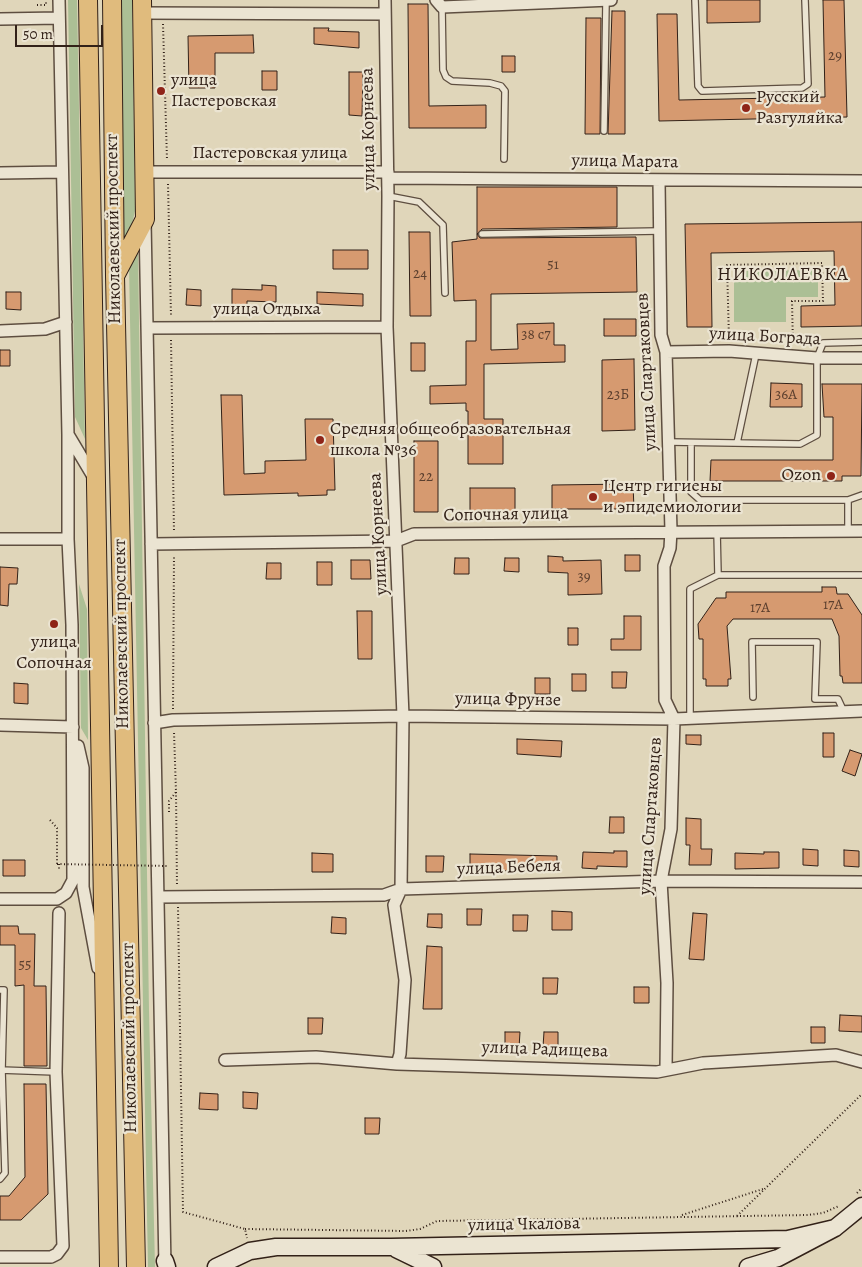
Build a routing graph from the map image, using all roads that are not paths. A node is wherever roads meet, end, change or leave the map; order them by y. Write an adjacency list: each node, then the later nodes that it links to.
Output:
1 (59, 0): 11 (street)
2 (88, 0): 40 (main road, Николаевский проспект)
3 (112, 0): 25 (main road, Николаевский проспект)
4 (385, 0): 10 (street, улица Корнеева)
5 (695, 0): 6 (lane)
6 (806, 0)
7 (608, 1): 8 (street); 13 (lane)
8 (439, 4): 14 (lane)
9 (142, 7): 10 (street); 16 (main road, Николаевский проспект)
10 (385, 14): 18 (street, улица Корнеева)
11 (59, 18): 12 (street); 15 (street)
12 (0, 19)
13 (604, 131)
14 (504, 158)
15 (62, 172): 17 (street); 27 (street)
16 (146, 172): 18 (street, Пастеровская улица); 22 (main road, Николаевский проспект)
17 (0, 173)
18 (388, 175): 19 (street, улица Марата); 21 (street, улица Корнеева)
19 (659, 181): 20 (street, улица Марата); 23 (street, улица Спартаковцев)
20 (862, 181)
21 (388, 196): 26 (lane); 28 (street, улица Корнеева)
22 (145, 219): 25 (main road); 29 (street)
23 (659, 231): 24 (lane); 32 (street, улица Спартаковцев)
24 (482, 234)
25 (114, 276): 83 (main road, Николаевский проспект)
26 (445, 293)
27 (66, 322): 30 (street); 36 (street)
28 (387, 327): 29 (street, улица Отдыха); 49 (street, улица Корнеева)
29 (147, 328): 50 (street)
30 (0, 331)
31 (862, 342): 34 (lane)
32 (666, 352): 33 (street, улица Бограда); 37 (street, улица Спартаковцев)
33 (756, 354): 34 (street, улица Бограда); 39 (lane)
34 (817, 358): 35 (street, улица Бограда); 39 (lane)
35 (862, 358)
36 (68, 434): 40 (street); 48 (street)
37 (669, 442): 38 (lane); 43 (street, улица Спартаковцев)
38 (691, 443): 39 (lane); 42 (lane)
39 (737, 443)
40 (97, 483): 69 (main road, Николаевский проспект)
41 (862, 495): 42 (lane)
42 (848, 500): 45 (lane)
43 (671, 531): 44 (street, Сопочная улица); 49 (street, Сопочная улица); 58 (street, улица Спартаковцев)
44 (717, 531): 45 (street, Сопочная улица); 51 (lane)
45 (848, 531): 46 (street, Сопочная улица)
46 (862, 532)
47 (0, 539): 48 (street)
48 (68, 539): 61 (street)
49 (396, 540): 50 (street, Сопочная улица); 56 (street, улица Корнеева)
50 (151, 544): 59 (street)
51 (718, 574): 52 (lane); 57 (lane)
52 (862, 575)
53 (753, 697): 55 (lane)
54 (862, 711): 55 (street, улица Фрунзе)
55 (845, 714): 57 (street, улица Фрунзе)
56 (403, 716): 58 (street, улица Фрунзе); 59 (street, улица Фрунзе); 64 (street, улица Корнеева)
57 (690, 717): 58 (street, улица Фрунзе)
58 (674, 719): 62 (street, улица Спартаковцев)
59 (154, 722): 65 (street)
60 (0, 725): 61 (street)
61 (73, 727): 66 (street); 69 (street)
62 (662, 882): 63 (street, улица Бебеля); 64 (street, улица Бебеля); 73 (street, улица Спартаковцев)
63 (862, 882)
64 (401, 889): 65 (street, улица Бебеля); 72 (street, улица Корнеева)
65 (158, 897): 81 (street)
66 (0, 899)
67 (59, 913): 75 (street)
68 (0, 990): 74 (lane)
69 (104, 1002): 82 (main road, Николаевский проспект)
70 (225, 1060): 72 (street, улица Радищева)
71 (862, 1062): 73 (street, улица Радищева)
72 (397, 1064): 73 (street, улица Радищева)
73 (666, 1068)
74 (1, 1070): 75 (lane); 76 (lane)
75 (56, 1072): 80 (street)
76 (0, 1179)
77 (857, 1202): 78 (main road)
78 (835, 1228): 79 (main road, улица Чкалова); 86 (main road)
79 (391, 1247): 84 (main road, улица Чкалова); 85 (main road)
80 (0, 1256)
81 (166, 1265)
82 (109, 1267)
83 (136, 1267)
84 (218, 1267)
85 (434, 1267)
86 (748, 1267)

